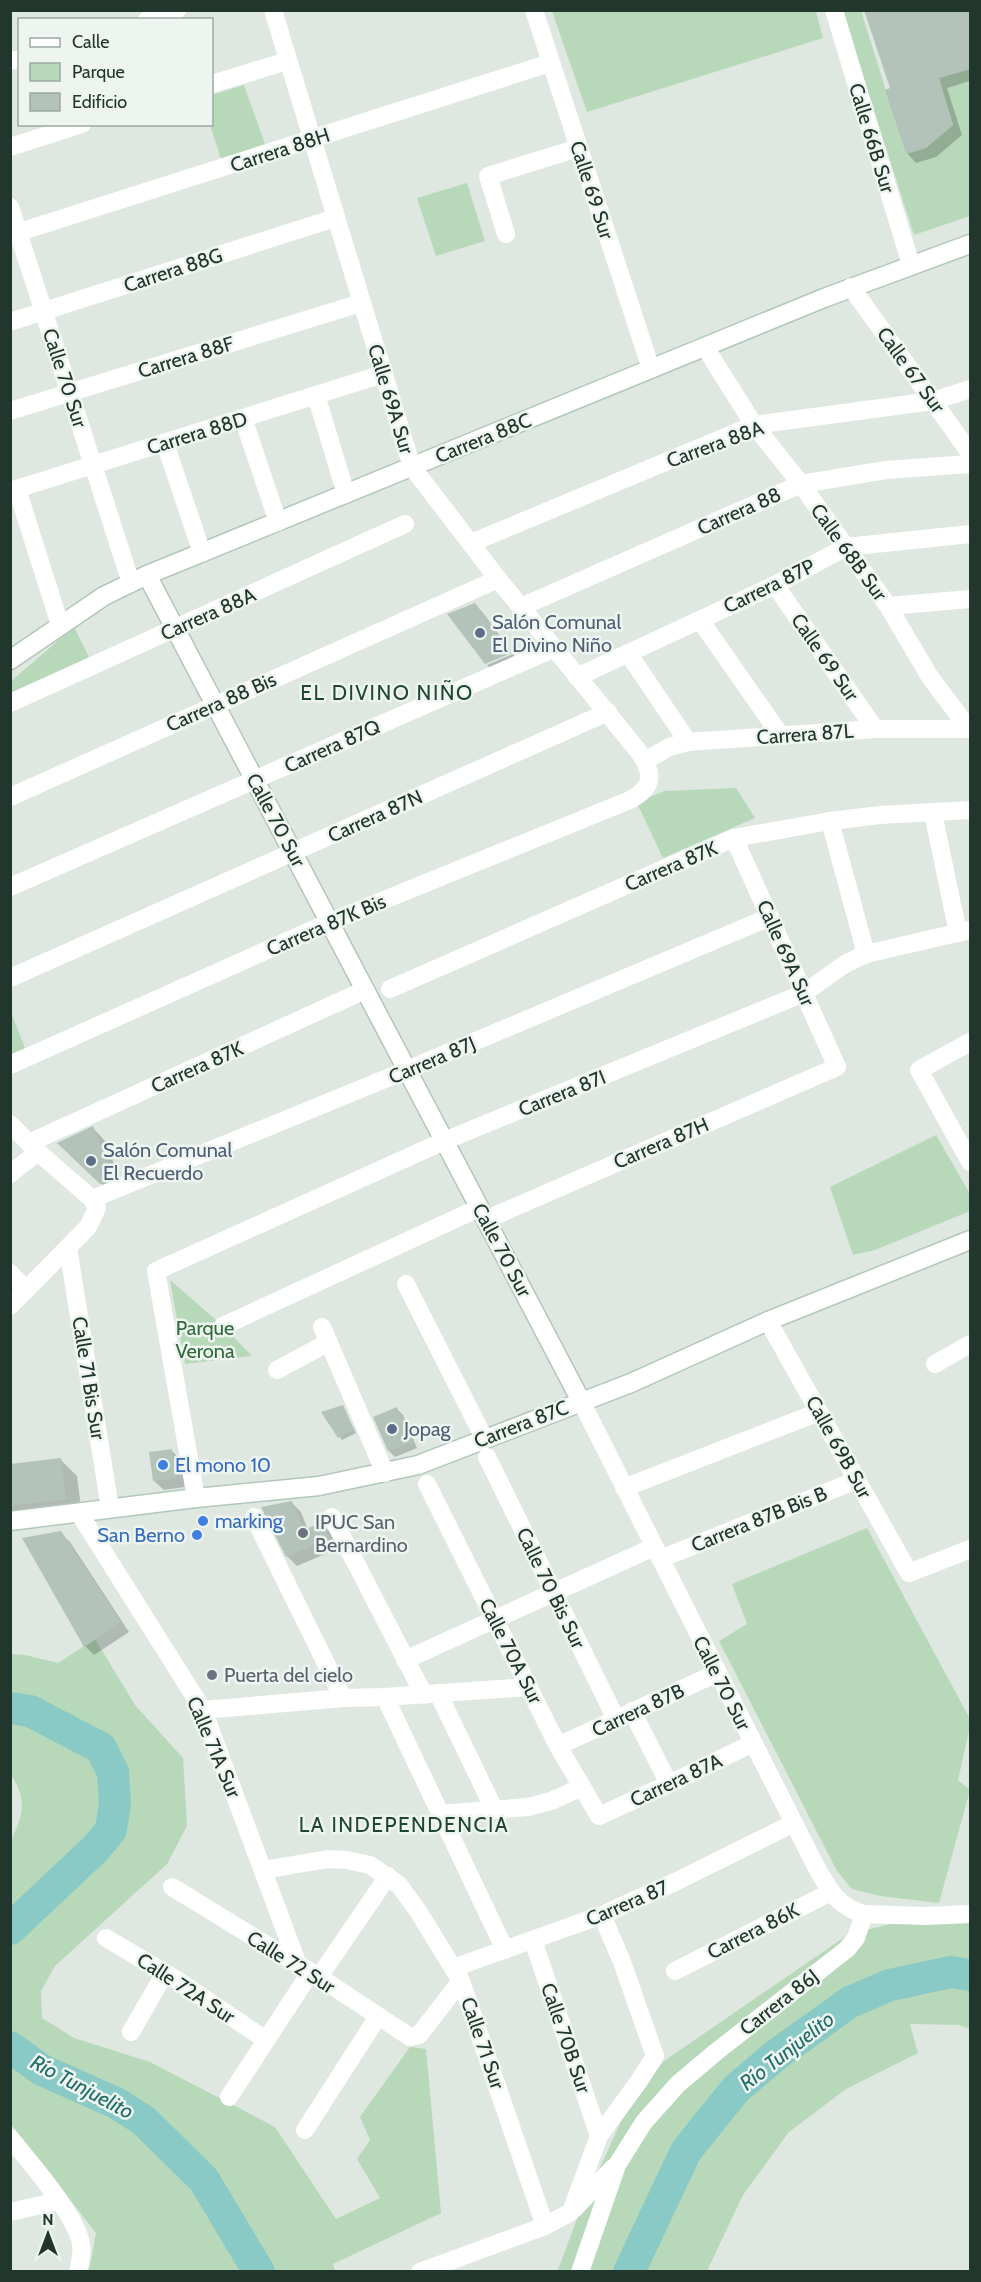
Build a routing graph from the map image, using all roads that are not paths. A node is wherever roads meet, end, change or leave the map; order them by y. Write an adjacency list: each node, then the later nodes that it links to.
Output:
1 (177, 10): 5 (street)
2 (273, 10): 6 (street, Calle 69A Sur)
3 (534, 10): 7 (street, Calle 69 Sur)
4 (834, 10): 18 (street, Calle 66B Sur)
5 (153, 18)
6 (287, 61): 8 (street); 10 (street, Calle 69A Sur)
7 (550, 63): 10 (street, Carrera 88H); 12 (street, Calle 69 Sur)
8 (213, 84)
9 (76, 126): 11 (street)
10 (312, 140): 14 (street, Calle 69A Sur); 15 (street, Carrera 88H)
11 (10, 147)
12 (578, 148): 16 (street); 24 (street, Calle 69 Sur)
13 (10, 207): 15 (street, Calle 70 Sur)
14 (335, 218): 20 (street, Calle 69A Sur); 21 (street, Carrera 88G)
15 (15, 233): 21 (street, Calle 70 Sur)
16 (506, 234)
17 (970, 244): 18 (street, Carrera 88C)
18 (911, 265): 19 (street, Carrera 88C)
19 (850, 287): 23 (street, Carrera 88C); 29 (street, Calle 67 Sur)
20 (361, 303): 25 (street, Calle 69A Sur); 27 (street, Carrera 88F)
21 (44, 311): 22 (street, Carrera 88G); 27 (street, Calle 70 Sur)
22 (10, 322)
23 (705, 347): 24 (street, Carrera 88C); 32 (street, Calle 68B Sur)
24 (651, 369): 37 (street, Carrera 88C)
25 (383, 374): 28 (street, Carrera 88D); 37 (street, Calle 69A Sur)
26 (970, 389): 29 (street, Carrera 88A)
27 (70, 392): 30 (street, Carrera 88F); 36 (street, Calle 70 Sur)
28 (316, 395): 31 (street, Carrera 88D); 40 (street)
29 (933, 401): 32 (street, Carrera 88A); 34 (street, Calle 67 Sur)
30 (10, 411)
31 (243, 418): 33 (street, Carrera 88D); 41 (street)
32 (754, 425): 38 (street, Calle 68B Sur); 44 (street, Carrera 88A)
33 (165, 442): 36 (street, Carrera 88D); 46 (street)
34 (970, 453)
35 (970, 464): 38 (street, Carrera 88)
36 (93, 465): 39 (street, Carrera 88D); 47 (street, Calle 70 Sur)
37 (412, 467): 40 (street, Carrera 88C); 44 (street, Calle 69A Sur)
38 (801, 484): 45 (street, Calle 68B Sur); 52 (street, Carrera 88)
39 (14, 490): 54 (street)
40 (346, 494): 41 (street, Carrera 88C)
41 (278, 522): 46 (street, Carrera 88C)
42 (405, 524): 55 (street, Carrera 88A)
43 (970, 534): 45 (street, Carrera 87P)
44 (471, 543): 48 (street, Calle 69A Sur)
45 (846, 547): 49 (street, Carrera 87P); 51 (street, Calle 68B Sur)
46 (202, 553): 47 (street, Carrera 88C)
47 (139, 579): 54 (street, Carrera 88C); 55 (street, Calle 70 Sur)
48 (498, 579): 52 (street, Calle 69A Sur); 61 (street, Carrera 88 Bis)
49 (775, 585): 53 (street, Carrera 87P); 63 (street, Calle 69 Sur)
50 (970, 598): 51 (street)
51 (888, 606): 64 (street, Calle 68B Sur)
52 (521, 607): 56 (street, Calle 69A Sur)
53 (700, 620): 57 (street, Carrera 87P); 65 (street)
54 (60, 625): 58 (street, Carrera 88C)
55 (175, 628): 60 (street, Carrera 88A); 61 (street, Calle 70 Sur)
56 (555, 648): 59 (street, Calle 69A Sur); 68 (street, Carrera 87Q)
57 (628, 653): 59 (street, Carrera 87P); 66 (street)
58 (10, 660)
59 (577, 676): 62 (street, Calle 69A Sur)
60 (10, 703)
61 (216, 705): 68 (street, Calle 70 Sur); 69 (street, Carrera 88 Bis)
62 (608, 712): 67 (street, Calle 69A Sur); 74 (street, Carrera 87N)
63 (875, 729): 64 (street, Carrera 87L); 65 (street, Carrera 87L)
64 (969, 729)
65 (781, 736): 66 (street, Carrera 87L)
66 (688, 742): 67 (street, Carrera 87L)
67 (645, 761): 77 (street, Carrera 87K Bis)
68 (255, 780): 74 (street, Calle 70 Sur); 75 (street, Carrera 87Q)
69 (10, 797)
70 (970, 810): 71 (street, Carrera 87K)
71 (933, 813): 72 (street, Carrera 87K); 78 (street)
72 (830, 821): 73 (street, Carrera 87K); 79 (street)
73 (735, 838): 76 (street, Calle 69A Sur); 81 (street, Carrera 87K)
74 (293, 852): 77 (street, Calle 70 Sur); 80 (street, Carrera 87N)
75 (10, 887)
76 (770, 917): 83 (street, Calle 69A Sur); 87 (street, Carrera 87J)
77 (330, 922): 82 (street, Calle 70 Sur); 85 (street, Carrera 87K Bis)
78 (964, 932): 79 (street, Carrera 87I)
79 (866, 954): 83 (street, Carrera 87I)
80 (10, 978)
81 (390, 989)
82 (365, 990): 87 (street, Calle 70 Sur); 91 (street, Carrera 87K)
83 (804, 993): 86 (street, Calle 69A Sur); 90 (street, Carrera 87I)
84 (970, 1042): 89 (street)
85 (10, 1065)
86 (837, 1067): 95 (street, Carrera 87H)
87 (407, 1071): 90 (street, Calle 70 Sur); 94 (street, Carrera 87J)
88 (10, 1124): 91 (street)
89 (963, 1135): 92 (street)
90 (444, 1141): 95 (street, Calle 70 Sur); 115 (street, Carrera 87I)
91 (34, 1147): 93 (street, Carrera 87K); 94 (street)
92 (970, 1162)
93 (10, 1174)
94 (95, 1203): 97 (street)
95 (482, 1214): 103 (street, Carrera 87H); 107 (street, Calle 70 Sur)
96 (970, 1240): 102 (street, Carrera 87C)
97 (68, 1248): 100 (street); 116 (street, Calle 71 Bis Sur)
98 (10, 1273): 100 (street)
99 (406, 1284): 109 (street)
100 (26, 1290): 101 (street)
101 (10, 1306)
102 (768, 1321): 107 (street, Carrera 87C); 108 (street, Calle 69B Sur)
103 (223, 1326)
104 (970, 1344): 105 (street)
105 (935, 1364)
106 (278, 1370): 111 (street)
107 (581, 1401): 109 (street, Carrera 87C); 114 (street, Calle 70 Sur)
108 (819, 1412): 112 (street, Calle 69B Sur); 114 (street)
109 (484, 1438): 111 (street, Carrera 87C)
110 (487, 1457): 123 (street, Calle 70 Bis Sur)
111 (385, 1473): 115 (street, Carrera 87C)
112 (857, 1480): 121 (street, Calle 69B Sur); 122 (street, Carrera 87B Bis B)
113 (427, 1484): 124 (street, Calle 70A Sur)
114 (624, 1488): 122 (street, Calle 70 Sur)
115 (196, 1498): 116 (street, Carrera 87C)
116 (110, 1508): 117 (street, Carrera 87C)
117 (79, 1513): 120 (street, Carrera 87C); 131 (street, Calle 71A Sur)
118 (254, 1517): 130 (street)
119 (332, 1517): 125 (street)
120 (10, 1521)
121 (970, 1549)
122 (657, 1553): 123 (street, Carrera 87B Bis B); 126 (street, Calle 70 Sur)
123 (553, 1593): 124 (street, Carrera 87B Bis B); 133 (street, Calle 70 Bis Sur)
124 (495, 1619): 125 (street, Carrera 87B Bis B); 127 (street, Calle 70A Sur)
125 (405, 1660): 128 (street)
126 (717, 1674): 132 (street, Carrera 87B); 134 (street, Calle 70 Sur)
127 (529, 1687): 128 (street); 135 (street, Calle 70A Sur)
128 (431, 1694): 129 (street); 138 (street)
129 (385, 1697): 130 (street); 139 (street)
130 (343, 1698): 131 (street)
131 (203, 1710): 142 (street, Calle 71A Sur)
132 (632, 1711): 133 (street, Carrera 87B); 136 (street)
133 (615, 1719): 135 (street, Carrera 87B)
134 (753, 1743): 136 (street, Carrera 87A); 141 (street, Calle 70 Sur)
135 (558, 1746): 137 (street, Calle 70A Sur)
136 (669, 1784): 140 (street, Carrera 87A)
137 (582, 1786): 138 (street); 140 (street, Calle 70A Sur)
138 (494, 1809): 139 (street)
139 (440, 1814): 151 (street)
140 (599, 1816)
141 (794, 1823): 145 (street, Calle 70 Sur); 148 (street, Carrera 87)
142 (263, 1870): 143 (street); 153 (street, Calle 71A Sur)
143 (388, 1876): 153 (street); 155 (street, Calle 71 Sur)
144 (172, 1887): 153 (street, Calle 72 Sur)
145 (831, 1892): 146 (street, Calle 70 Sur); 152 (street, Carrera 86K)
146 (864, 1914): 147 (street); 163 (street, Carrera 86J)
147 (970, 1914)
148 (602, 1915): 150 (street, Carrera 87); 161 (street)
149 (106, 1938): 154 (street, Calle 72A Sur)
150 (533, 1940): 151 (street, Carrera 87); 161 (street, Calle 70B Sur)
151 (505, 1950): 155 (street, Carrera 87)
152 (675, 1971)
153 (309, 1972): 156 (street, Calle 72 Sur); 158 (street)
154 (165, 1973): 157 (street); 158 (street, Calle 72A Sur)
155 (457, 1974): 156 (street, Calle 72 Sur); 167 (street, Calle 71 Sur)
156 (377, 2018): 160 (street)
157 (131, 2031)
158 (266, 2040): 159 (street)
159 (229, 2097)
160 (305, 2130)
161 (599, 2136): 166 (street)
162 (10, 2138): 164 (street)
163 (617, 2165): 166 (street, Carrera 86J); 170 (street, Carrera 86J)
164 (59, 2200): 165 (street); 168 (street)
165 (10, 2212)
166 (571, 2212): 167 (street, Carrera 86J)
167 (545, 2226): 169 (street, Carrera 86J)
168 (78, 2271)
169 (420, 2271)
170 (580, 2271)

